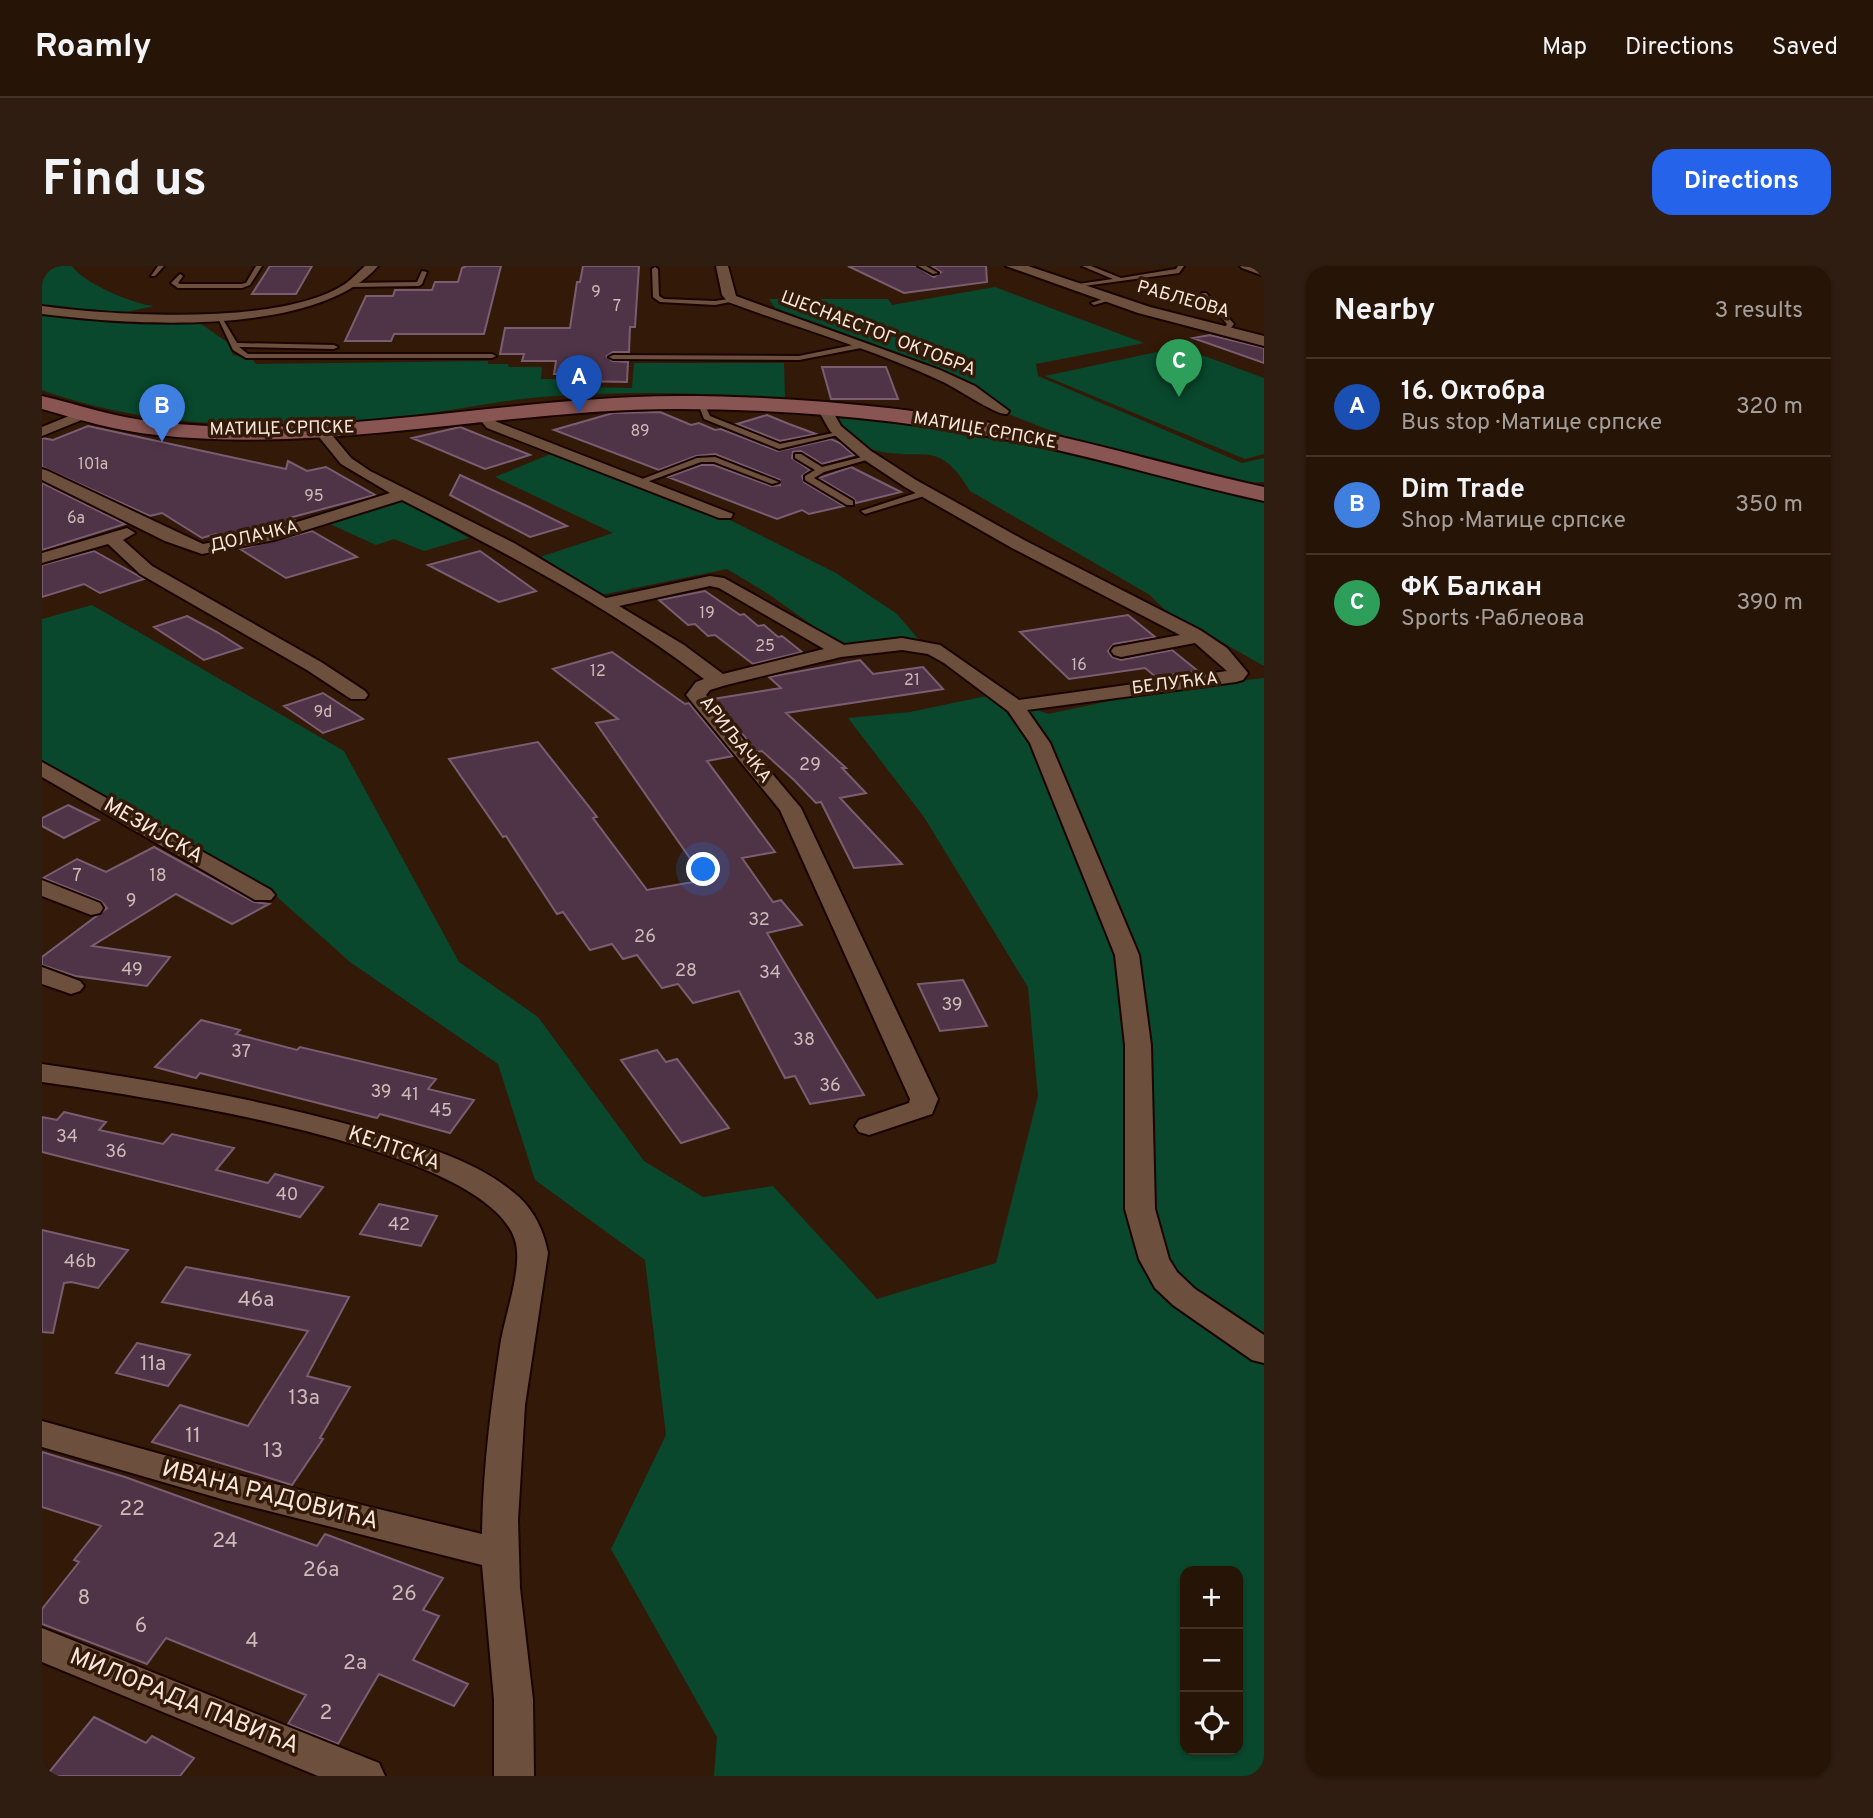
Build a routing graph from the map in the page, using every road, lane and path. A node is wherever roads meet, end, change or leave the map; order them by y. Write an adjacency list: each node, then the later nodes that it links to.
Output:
1 (161, 266): 14 (lane)
2 (258, 266): 15 (lane)
3 (372, 266): 17 (street)
4 (722, 266): 20 (street)
5 (921, 266): 12 (lane)
6 (1013, 266): 18 (street, РАБЛЕОВА)
7 (1085, 266): 16 (lane)
8 (1181, 266): 16 (lane)
9 (1246, 266): 13 (street)
10 (655, 269): 20 (lane, ШЕСНАЕСТОГ ОКТОБРА)
11 (424, 272): 17 (lane)
12 (935, 272)
13 (1264, 272)
14 (153, 275)
15 (180, 276)
16 (1122, 281): 18 (lane)
17 (351, 285): 22 (street)
18 (1071, 287): 23 (street, РАБЛЕОВА)
19 (1204, 294): 23 (lane)
20 (737, 300): 26 (street, ШЕСНАЕСТОГ ОКТОБРА)
21 (42, 310): 22 (street)
22 (219, 317): 25 (lane)
23 (1224, 332): 24 (street, РАБЛЕОВА)
24 (1264, 341)
25 (234, 345): 27 (lane); 28 (lane)
26 (858, 345): 29 (lane); 35 (street, ШЕСНАЕСТОГ ОКТОБРА)
27 (457, 347)
28 (492, 356)
29 (613, 357)
30 (42, 402): 33 (main road, МАТИЦЕ СРПСКЕ)
31 (700, 403): 32 (main road, МАТИЦЕ СРПСКЕ); 34 (main road, МАТИЦЕ СРПСКЕ); 38 (lane)
32 (824, 408): 35 (main road, МАТИЦЕ СРПСКЕ); 38 (street, БЕЛУЋКА)
33 (84, 414): 36 (street); 37 (main road, МАТИЦЕ СРПСКЕ)
34 (482, 414): 37 (main road, МАТИЦЕ СРПСКЕ); 43 (street)
35 (1006, 422): 46 (main road, МАТИЦЕ СРПСКЕ)
36 (42, 432)
37 (322, 432): 47 (street, АРИЉАЧКА)
38 (838, 434): 40 (street, БЕЛУЋКА)
39 (799, 456): 41 (lane)
40 (867, 457): 41 (lane); 45 (street, БЕЛУЋКА)
41 (821, 470): 48 (lane)
42 (42, 474): 51 (street)
43 (641, 481): 44 (lane); 50 (street)
44 (775, 482)
45 (928, 492): 49 (lane); 55 (street, БЕЛУЋКА)
46 (1264, 494)
47 (401, 495): 51 (street, ДОЛАЧКА); 54 (street, АРИЉАЧКА)
48 (850, 503)
49 (865, 511)
50 (724, 514)
51 (152, 525): 52 (street)
52 (111, 538): 53 (street); 59 (street)
53 (45, 555)
54 (605, 604): 56 (street); 58 (street, АРИЉАЧКА)
55 (1198, 637): 57 (street); 60 (street, БЕЛУЋКА)
56 (841, 651): 58 (street); 60 (street)
57 (1121, 651)
58 (719, 681): 69 (street, АРИЉАЧКА)
59 (358, 695)
60 (1015, 707): 68 (street)
61 (42, 768): 63 (street, МЕЗИЈСКА)
62 (42, 887): 64 (street)
63 (263, 895)
64 (91, 908)
65 (42, 975): 66 (street)
66 (71, 986)
67 (42, 1073): 72 (street, КЕЛТСКА)
68 (1139, 1090): 70 (street)
69 (869, 1126)
70 (1264, 1351)
71 (42, 1434): 72 (street, ИВАНА РАДОВИЋА)
72 (500, 1554): 75 (street, КЕЛТСКА)
73 (42, 1645): 74 (street, МИЛОРАДА ПАВИЋА)
74 (365, 1776)
75 (514, 1776)

